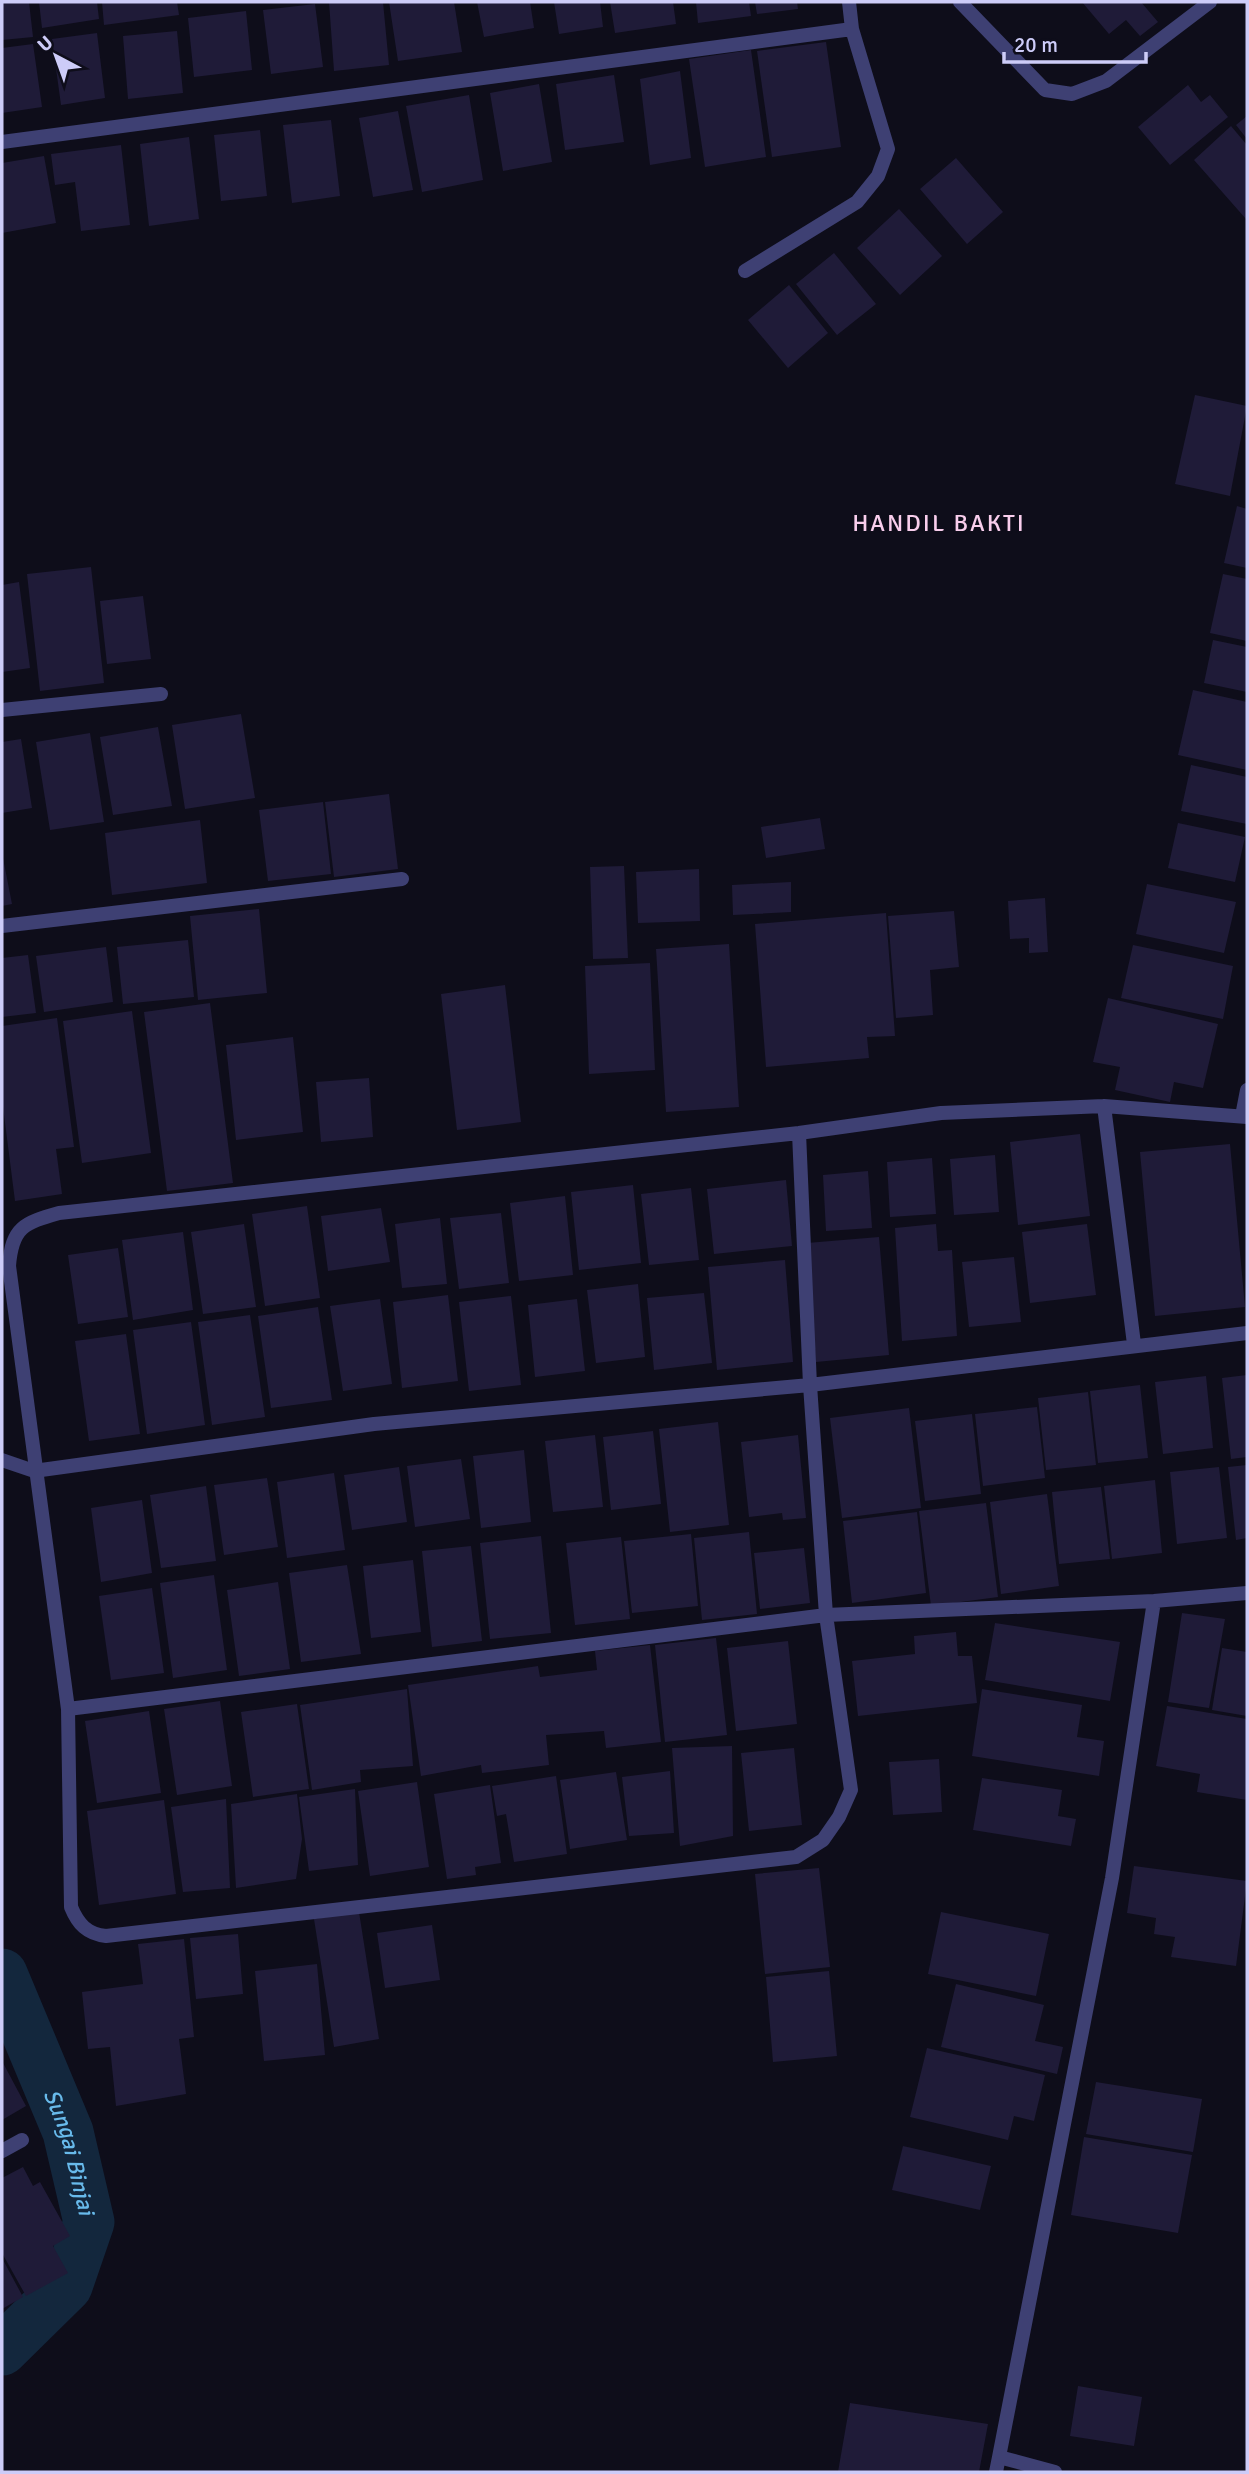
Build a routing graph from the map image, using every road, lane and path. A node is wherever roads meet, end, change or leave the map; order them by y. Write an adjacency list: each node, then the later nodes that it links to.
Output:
1 (849, 2): 4 (street)
2 (960, 2): 3 (street)
3 (1210, 2)
4 (852, 29): 5 (street); 6 (street)
5 (2, 142)
6 (745, 271)
7 (161, 694): 8 (street)
8 (2, 710)
9 (402, 879): 10 (street)
10 (2, 926)
11 (1247, 1090): 13 (street)
12 (1104, 1106): 13 (street); 14 (street); 16 (street)
13 (1245, 1117)
14 (799, 1133): 17 (street); 19 (street)
15 (1247, 1333): 16 (street)
16 (1134, 1345): 17 (street)
17 (810, 1385): 19 (street); 22 (street)
18 (2, 1460): 19 (street)
19 (34, 1471): 23 (street)
20 (1247, 1593): 21 (street)
21 (1154, 1601): 22 (street); 26 (street)
22 (826, 1615): 23 (street); 23 (street)
23 (68, 1709)
24 (22, 2140): 25 (street)
25 (2, 2151)
26 (999, 2457): 27 (street); 28 (street)
27 (996, 2472)
28 (1055, 2472)

